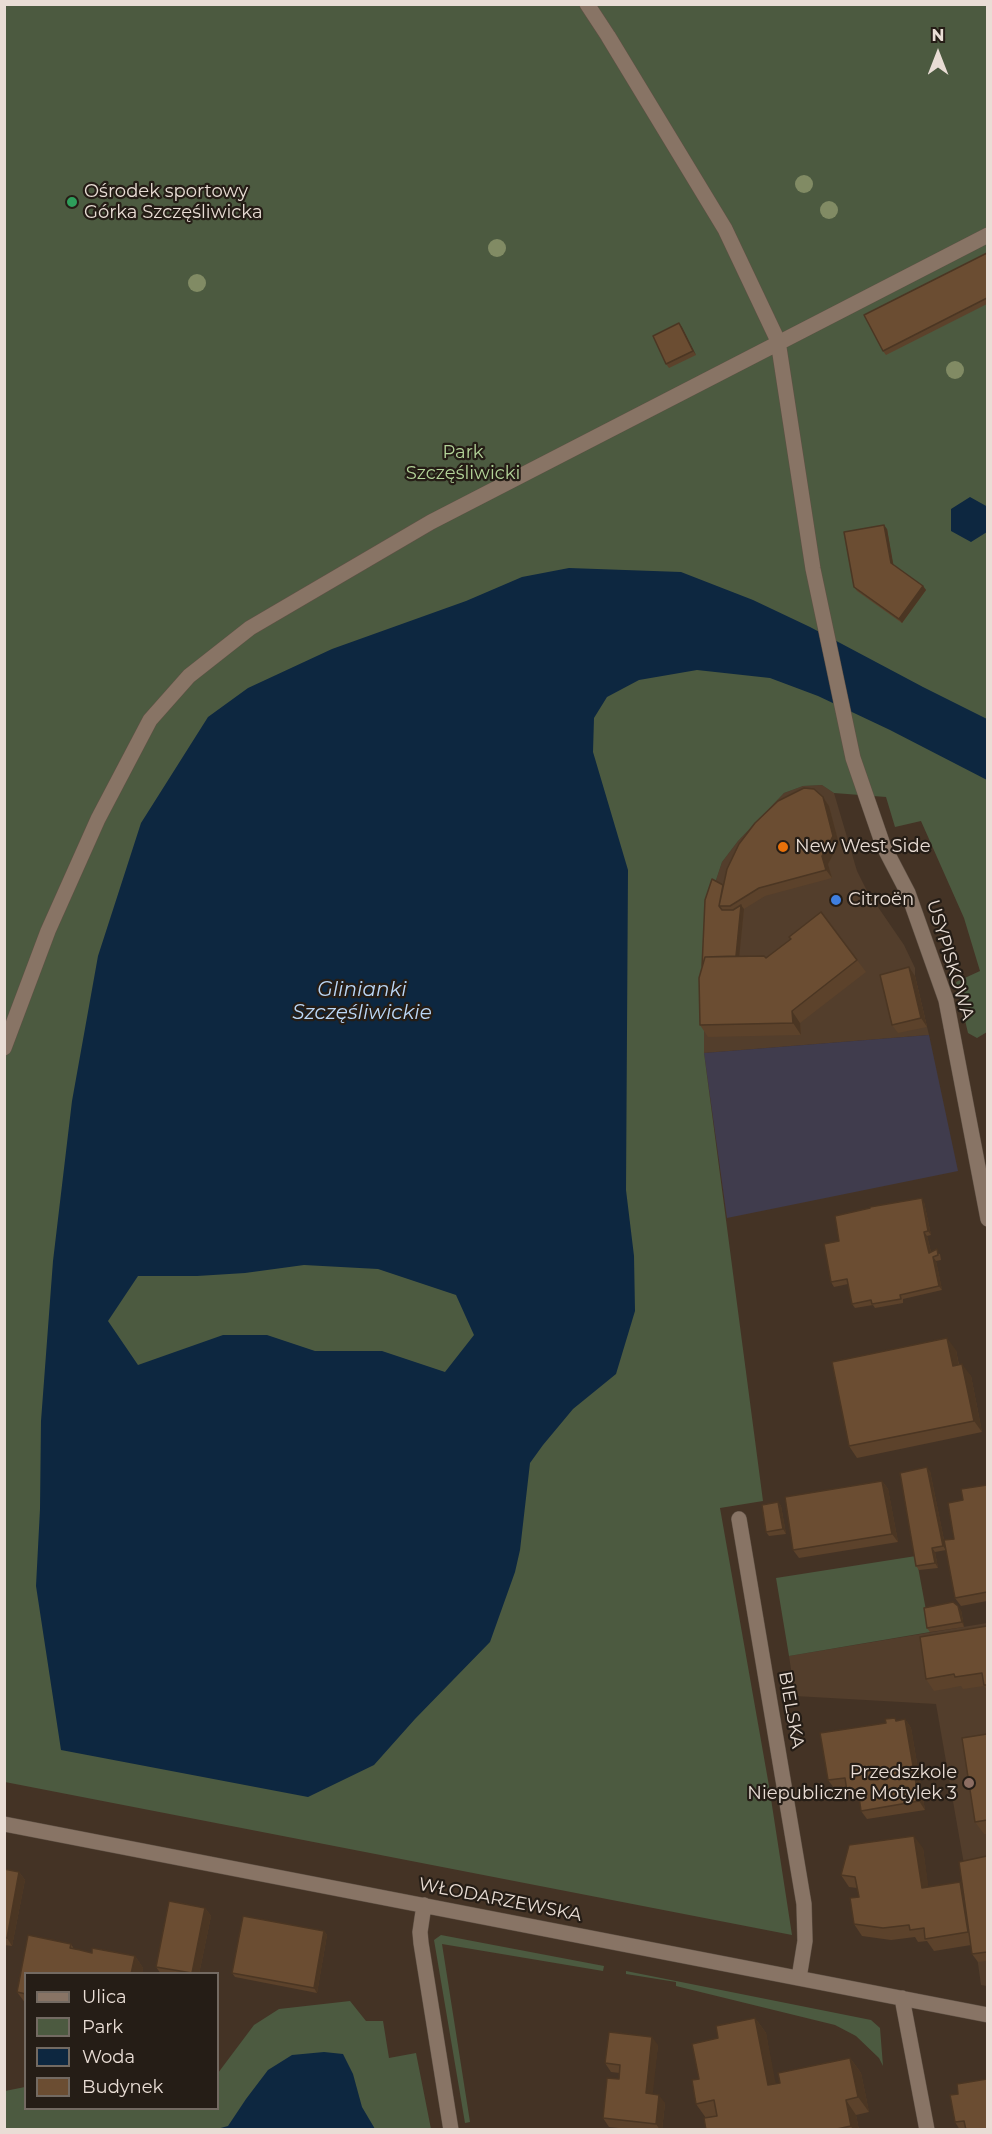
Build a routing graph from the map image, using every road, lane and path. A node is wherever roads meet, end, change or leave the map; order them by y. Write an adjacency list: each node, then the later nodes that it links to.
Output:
1 (587, 4): 3 (street, USYPISKOWA)
2 (987, 235): 3 (street)
3 (778, 341): 4 (street); 5 (street, USYPISKOWA)
4 (4, 1048)
5 (987, 1219)
6 (739, 1520): 9 (street, BIELSKA)
7 (4, 1824): 8 (street, WŁODARZEWSKA)
8 (424, 1905): 9 (street, WŁODARZEWSKA); 12 (street)
9 (799, 1978): 10 (street, WŁODARZEWSKA)
10 (902, 1998): 11 (street, WŁODARZEWSKA); 13 (street)
11 (987, 2014)
12 (451, 2130)
13 (927, 2130)

